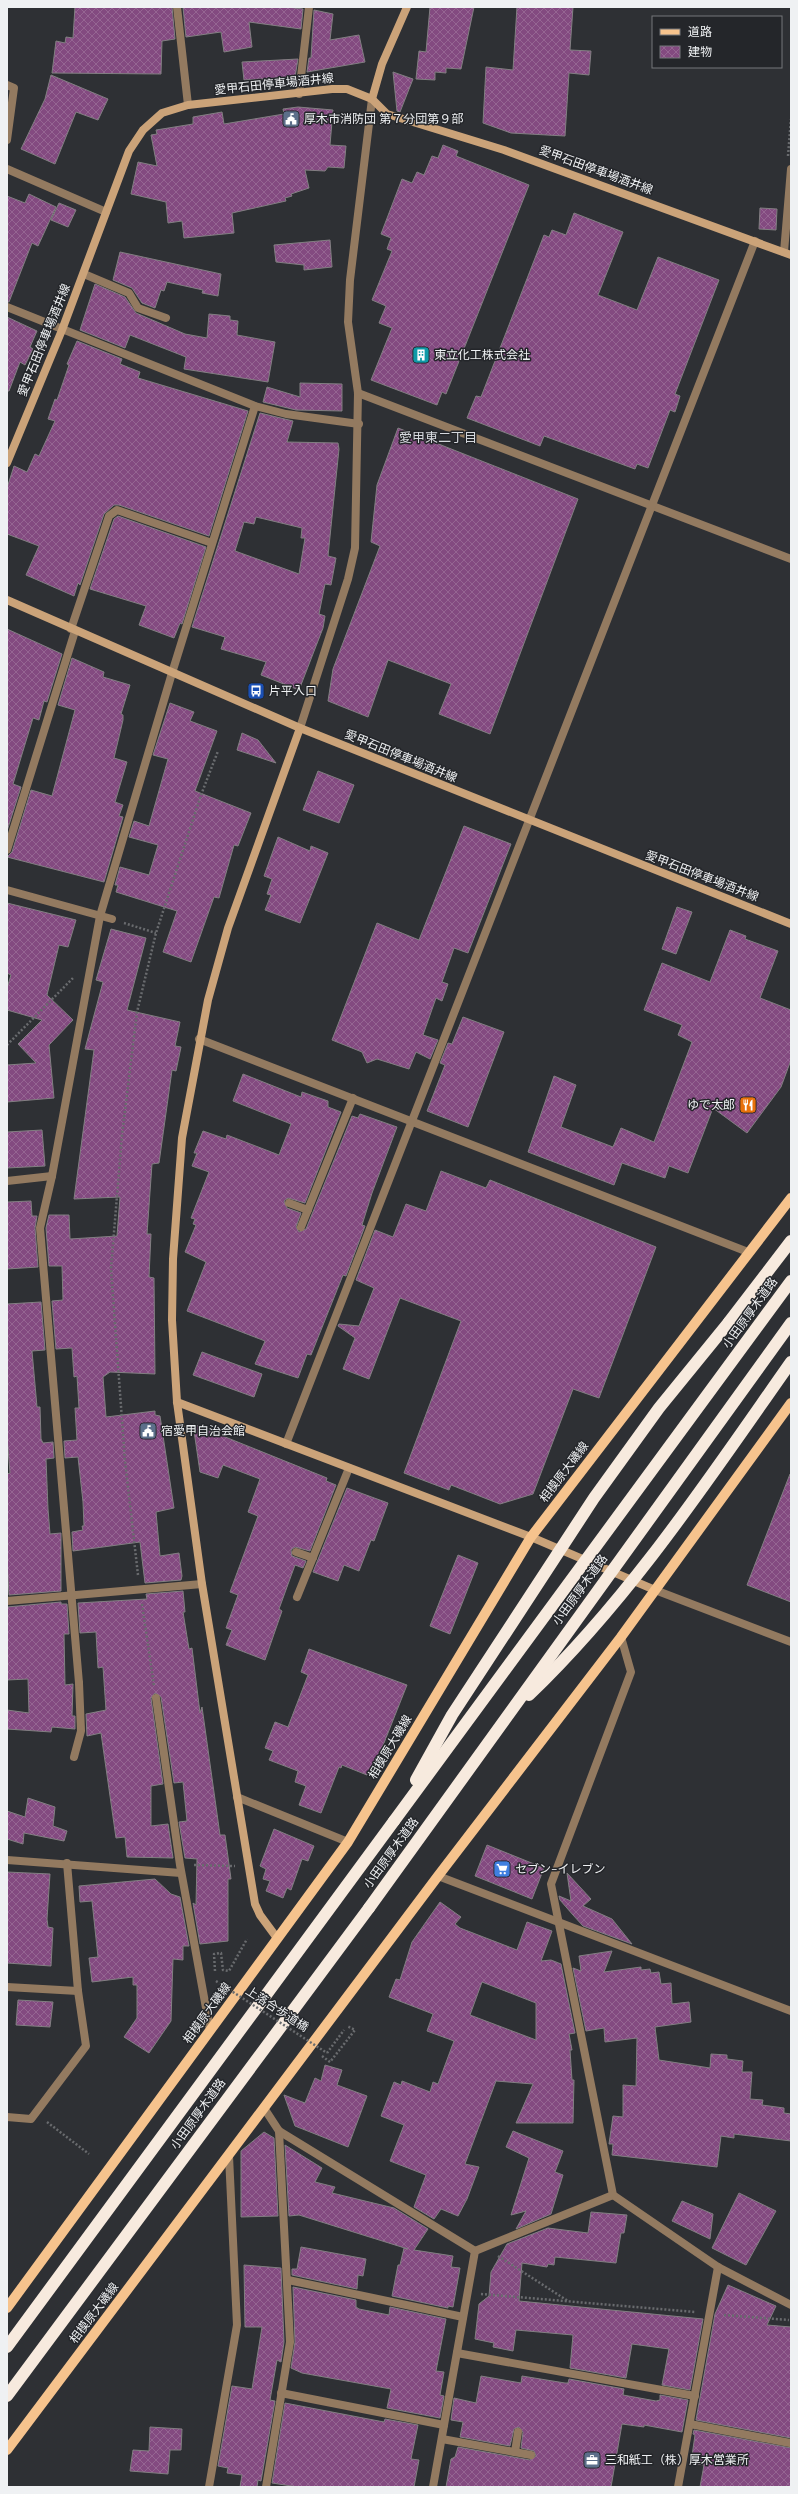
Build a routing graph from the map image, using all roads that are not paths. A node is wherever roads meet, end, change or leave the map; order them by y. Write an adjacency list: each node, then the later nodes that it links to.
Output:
1 (177, 7): 7 (street)
2 (309, 7): 5 (street)
3 (407, 7): 6 (main road)
4 (7, 85): 8 (street)
5 (299, 94): 6 (main road, 愛甲石田停車場酒井線); 7 (main road, 愛甲石田停車場酒井線)
6 (372, 99): 12 (main road, 愛甲石田停車場酒井線); 18 (street)
7 (188, 105): 11 (main road, 愛甲石田停車場酒井線)
8 (7, 140)
9 (7, 169): 11 (street)
10 (791, 169): 13 (street)
11 (106, 212): 14 (main road, 愛甲石田停車場酒井線)
12 (755, 241): 13 (main road, 愛甲石田停車場酒井線); 22 (street)
13 (788, 254)
14 (84, 274): 16 (street); 17 (main road, 愛甲石田停車場酒井線)
15 (7, 306): 17 (street)
16 (166, 318)
17 (62, 330): 19 (street); 21 (main road, 愛甲石田停車場酒井線)
18 (358, 393): 20 (street); 22 (street)
19 (255, 406): 20 (street); 23 (street)
20 (359, 424): 28 (street)
21 (7, 463)
22 (651, 505): 24 (street); 29 (street)
23 (212, 542): 26 (street); 27 (street)
24 (791, 559)
25 (7, 600): 26 (main road, 愛甲石田停車場酒井線)
26 (73, 630): 27 (main road, 愛甲石田停車場酒井線); 30 (street)
27 (172, 673): 28 (main road, 愛甲石田停車場酒井線); 32 (street)
28 (300, 728): 29 (main road, 愛甲石田停車場酒井線); 35 (main road)
29 (530, 821): 34 (main road, 愛甲石田停車場酒井線); 37 (street)
30 (7, 850)
31 (7, 890): 32 (street)
32 (100, 916): 33 (street); 38 (street)
33 (112, 919)
34 (791, 924)
35 (200, 1039): 36 (street); 49 (main road)
36 (353, 1098): 37 (street); 42 (street)
37 (412, 1122): 45 (street); 51 (street)
38 (52, 1176): 39 (street); 58 (street)
39 (7, 1181)
40 (791, 1198): 45 (main road, 相模原大磯線)
41 (289, 1204): 42 (street)
42 (308, 1210): 43 (street)
43 (301, 1227)
44 (791, 1241): 67 (highway, bridge)
45 (748, 1252): 53 (main road, 相模原大磯線)
46 (791, 1281): 67 (highway, 小田原厚木道路, bridge)
47 (791, 1323): 64 (highway, 小田原厚木道路, bridge)
48 (791, 1362): 64 (highway, bridge)
49 (177, 1402): 51 (main road); 56 (main road)
50 (791, 1404): 57 (main road, 相模原大磯線)
51 (286, 1444): 52 (main road)
52 (349, 1468): 53 (main road); 55 (street)
53 (531, 1537): 57 (main road); 68 (main road, 相模原大磯線)
54 (296, 1552): 55 (street)
55 (313, 1558): 59 (street)
56 (202, 1584): 58 (street); 66 (main road)
57 (654, 1590): 61 (main road, 相模原大磯線); 62 (street)
58 (72, 1596): 60 (street); 65 (street)
59 (297, 1598)
60 (7, 1601)
61 (621, 1637): 72 (main road, 相模原大磯線); 73 (street)
62 (791, 1642)
63 (156, 1698): 71 (street)
64 (507, 1716): 93 (highway, 小田原厚木道路, bridge)
65 (74, 1757)
66 (237, 1797): 68 (street); 74 (main road)
67 (394, 1821): 90 (highway, 小田原厚木道路)
68 (348, 1842): 74 (main road, 相模原大磯線)
69 (7, 1860): 70 (street)
70 (67, 1864): 71 (street); 76 (street)
71 (181, 1869): 78 (street)
72 (438, 1876): 73 (street); 79 (main road, 相模原大磯線)
73 (560, 1922): 77 (street); 83 (street)
74 (277, 1938): 78 (main road, 相模原大磯線)
75 (7, 1987): 76 (street)
76 (78, 1991): 80 (street)
77 (791, 2011)
78 (210, 2030): 88 (main road, 相模原大磯線)
79 (264, 2108): 81 (street); 82 (main road, 相模原大磯線)
80 (7, 2117)
81 (279, 2131): 84 (street); 86 (street)
82 (229, 2156): 100 (main road, 相模原大磯線); 103 (street)
83 (613, 2195): 84 (street); 85 (street)
84 (475, 2251): 89 (street)
85 (718, 2267): 87 (street); 94 (street)
86 (288, 2280): 89 (street); 92 (street)
87 (791, 2305)
88 (7, 2308)
89 (463, 2317): 91 (street)
90 (7, 2347)
91 (457, 2353): 94 (street); 96 (street)
92 (281, 2393): 96 (street); 104 (street)
93 (7, 2396)
94 (695, 2396): 95 (street)
95 (690, 2424): 99 (street); 106 (street)
96 (444, 2425): 98 (street)
97 (518, 2432): 101 (street)
98 (442, 2439): 101 (street); 105 (street)
99 (790, 2443)
100 (7, 2450)
101 (515, 2452): 102 (street)
102 (531, 2455)
103 (209, 2487)
104 (266, 2487)
105 (433, 2487)
106 (678, 2487)

